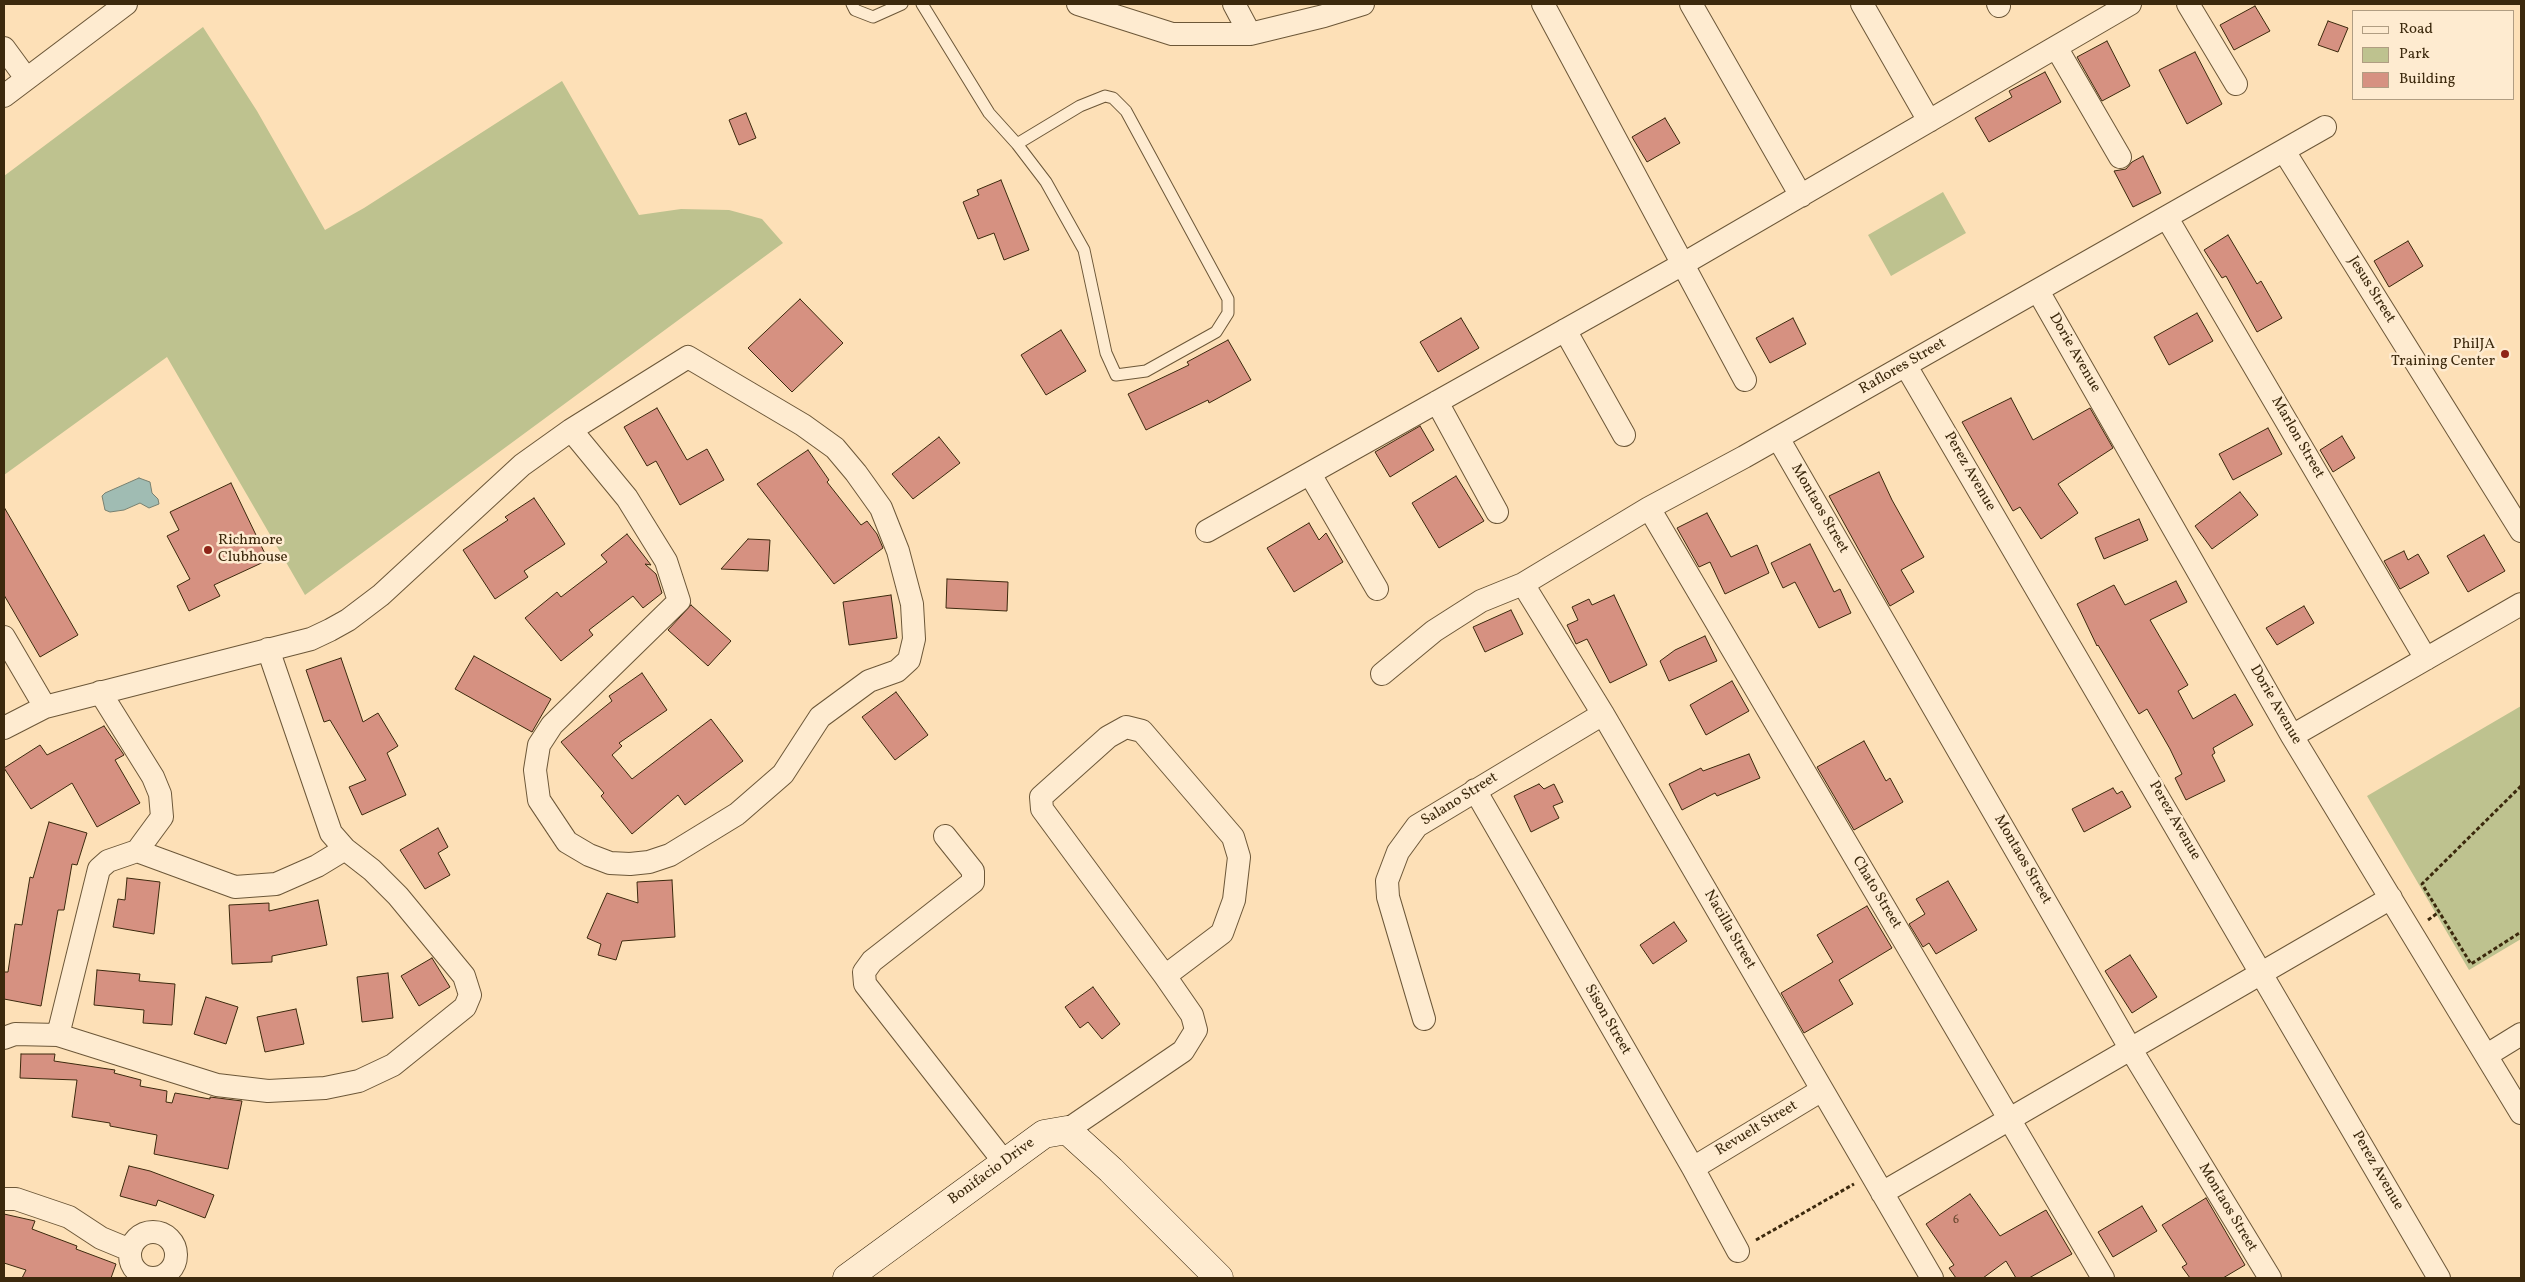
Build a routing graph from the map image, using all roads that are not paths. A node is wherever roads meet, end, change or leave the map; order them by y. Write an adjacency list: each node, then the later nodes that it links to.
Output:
1 (126, 4): 17 (street)
2 (852, 4): 3 (lane)
3 (902, 4)
4 (922, 4): 22 (lane)
5 (1078, 4): 13 (street)
6 (1234, 4): 14 (street)
7 (1363, 4): 14 (street)
8 (1543, 4): 27 (street)
9 (1691, 4): 25 (street)
10 (1862, 4): 20 (street)
11 (2130, 4): 15 (street)
12 (2188, 4): 18 (street)
13 (1106, 9): 14 (street)
14 (1250, 34)
15 (2056, 47): 20 (street); 24 (street)
16 (4, 48): 17 (street)
17 (26, 78): 19 (street)
18 (2236, 84)
19 (4, 96)
20 (1929, 121): 25 (street)
21 (2325, 127): 23 (street, Raflores Street)
22 (1017, 144): 22 (lane)
23 (2284, 151): 26 (street, Raflores Street); 40 (street, Jesus Street)
24 (2120, 157)
25 (1801, 196): 27 (street)
26 (2167, 218): 28 (street, Raflores Street); 46 (street, Marlon Street)
27 (1683, 264): 29 (street); 31 (street)
28 (2038, 291): 30 (street, Raflores Street); 52 (street, Dorie Avenue)
29 (1565, 330): 32 (street); 34 (street)
30 (1906, 366): 35 (street, Raflores Street); 58 (street, Perez Avenue)
31 (1745, 380)
32 (1437, 402): 36 (street); 38 (street)
33 (571, 430): 33 (street); 45 (street)
34 (1624, 435)
35 (1778, 438): 37 (street, Raflores Street); 64 (street, Montaos Street)
36 (1310, 474): 39 (street); 42 (street)
37 (1649, 508): 41 (street, Raflores Street); 68 (street, Chato Street)
38 (1498, 512)
39 (1207, 531)
40 (2521, 531)
41 (1523, 584): 47 (street, Raflores Street); 50 (street, Nacilla Street)
42 (1377, 590)
43 (2521, 604): 46 (street)
44 (4, 637): 49 (street)
45 (268, 649): 48 (street); 55 (street)
46 (2426, 659): 52 (street)
47 (1382, 674)
48 (100, 692): 49 (street); 56 (street)
49 (45, 707): 51 (street)
50 (1603, 714): 53 (street, Salano Street); 66 (street, Nacilla Street)
51 (4, 728)
52 (2292, 736): 57 (street, Dorie Avenue)
53 (1475, 790): 60 (street, Salano Street); 71 (street, Sison Street)
54 (945, 836): 70 (street)
55 (345, 849): 56 (street); 62 (street)
56 (137, 851): 62 (street)
57 (2392, 898): 58 (street); 65 (street, Dorie Avenue)
58 (2263, 973): 64 (street); 81 (street, Perez Avenue)
59 (1165, 976): 59 (street); 69 (street)
60 (1424, 1020)
61 (2521, 1034): 65 (street)
62 (58, 1035): 63 (street)
63 (4, 1038)
64 (2130, 1048): 68 (street); 80 (street, Montaos Street)
65 (2487, 1055): 67 (street, Dorie Avenue)
66 (1822, 1090): 71 (street, Revuelt Street); 72 (street, Nacilla Street)
67 (2521, 1113)
68 (2009, 1119): 72 (street); 79 (street, Chato Street)
69 (1067, 1130): 70 (street, Bonifacio Drive); 77 (street)
70 (1004, 1163): 76 (street, Bonifacio Drive)
71 (1693, 1168): 75 (street, Sison Street)
72 (1877, 1184): 78 (street, Nacilla Street)
73 (4, 1199): 74 (street)
74 (130, 1250)
75 (1738, 1251)
76 (847, 1278)
77 (1219, 1278)
78 (1932, 1278)
79 (2103, 1278)
80 (2270, 1278)
81 (2439, 1278)

